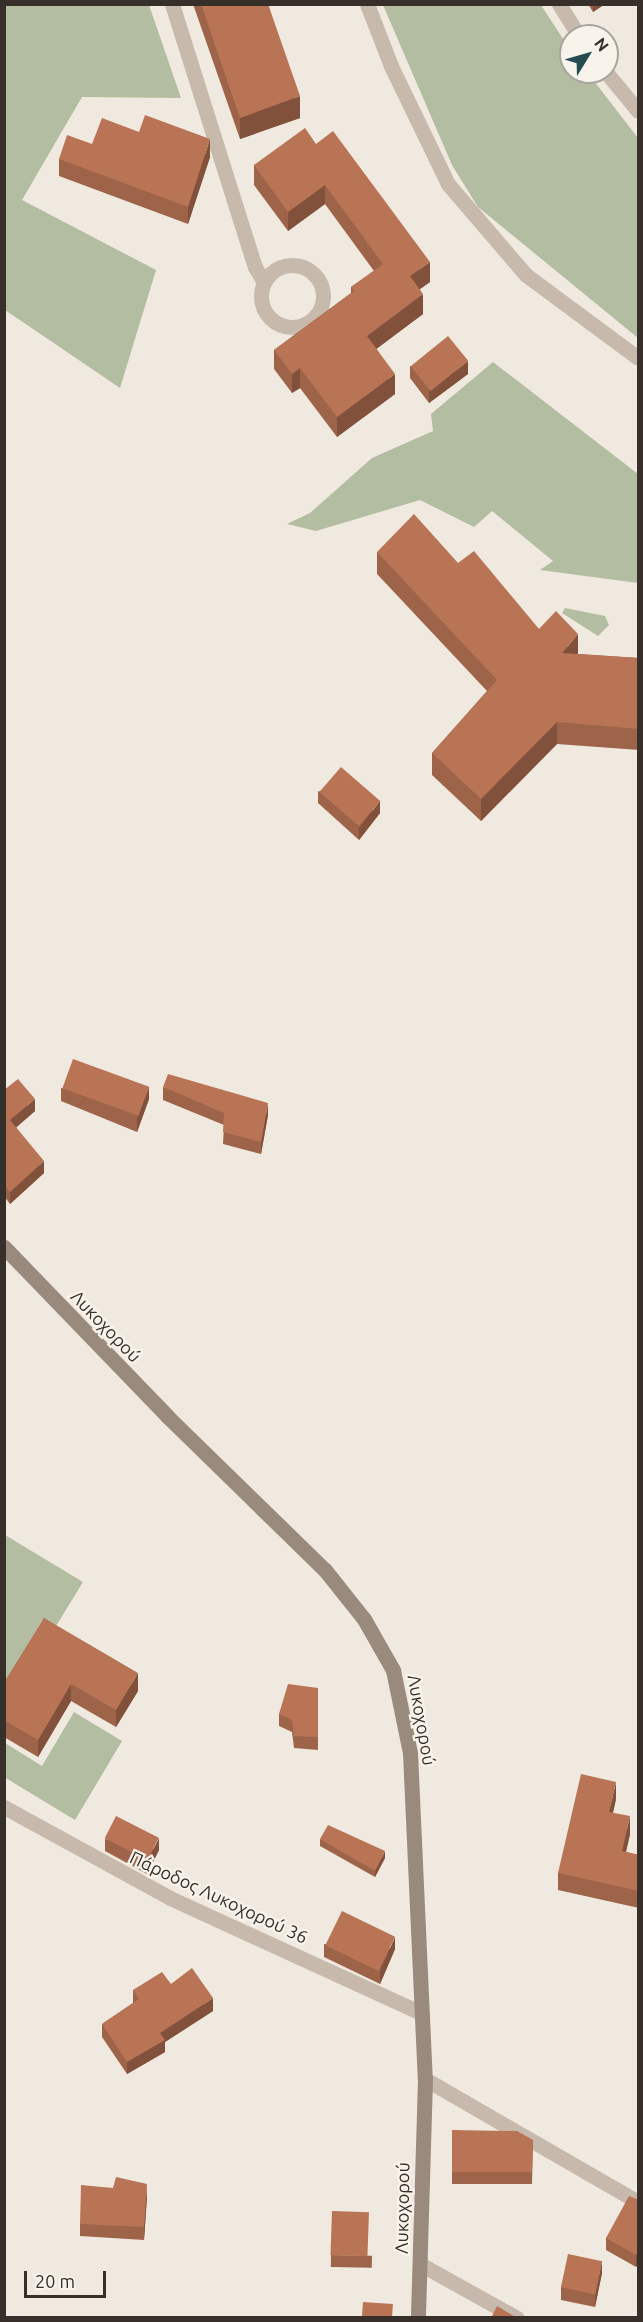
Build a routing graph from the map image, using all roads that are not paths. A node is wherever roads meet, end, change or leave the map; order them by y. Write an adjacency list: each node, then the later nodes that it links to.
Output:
1 (172, 4): 7 (street)
2 (368, 4): 8 (street)
3 (558, 4): 4 (street)
4 (571, 24)
5 (616, 84): 6 (street)
6 (639, 111)
7 (264, 282): 7 (street)
8 (639, 358)
9 (4, 1247): 11 (street, Λυκοχορού)
10 (4, 1807): 11 (street, Πάροδος Λυκοχορού 36)
11 (421, 2013): 12 (street, Λυκοχορού)
12 (425, 2079): 13 (street); 14 (street, Λυκοχορού)
13 (639, 2202)
14 (420, 2264): 15 (street, Λυκοχορού); 16 (street)
15 (418, 2318)
16 (517, 2318)

